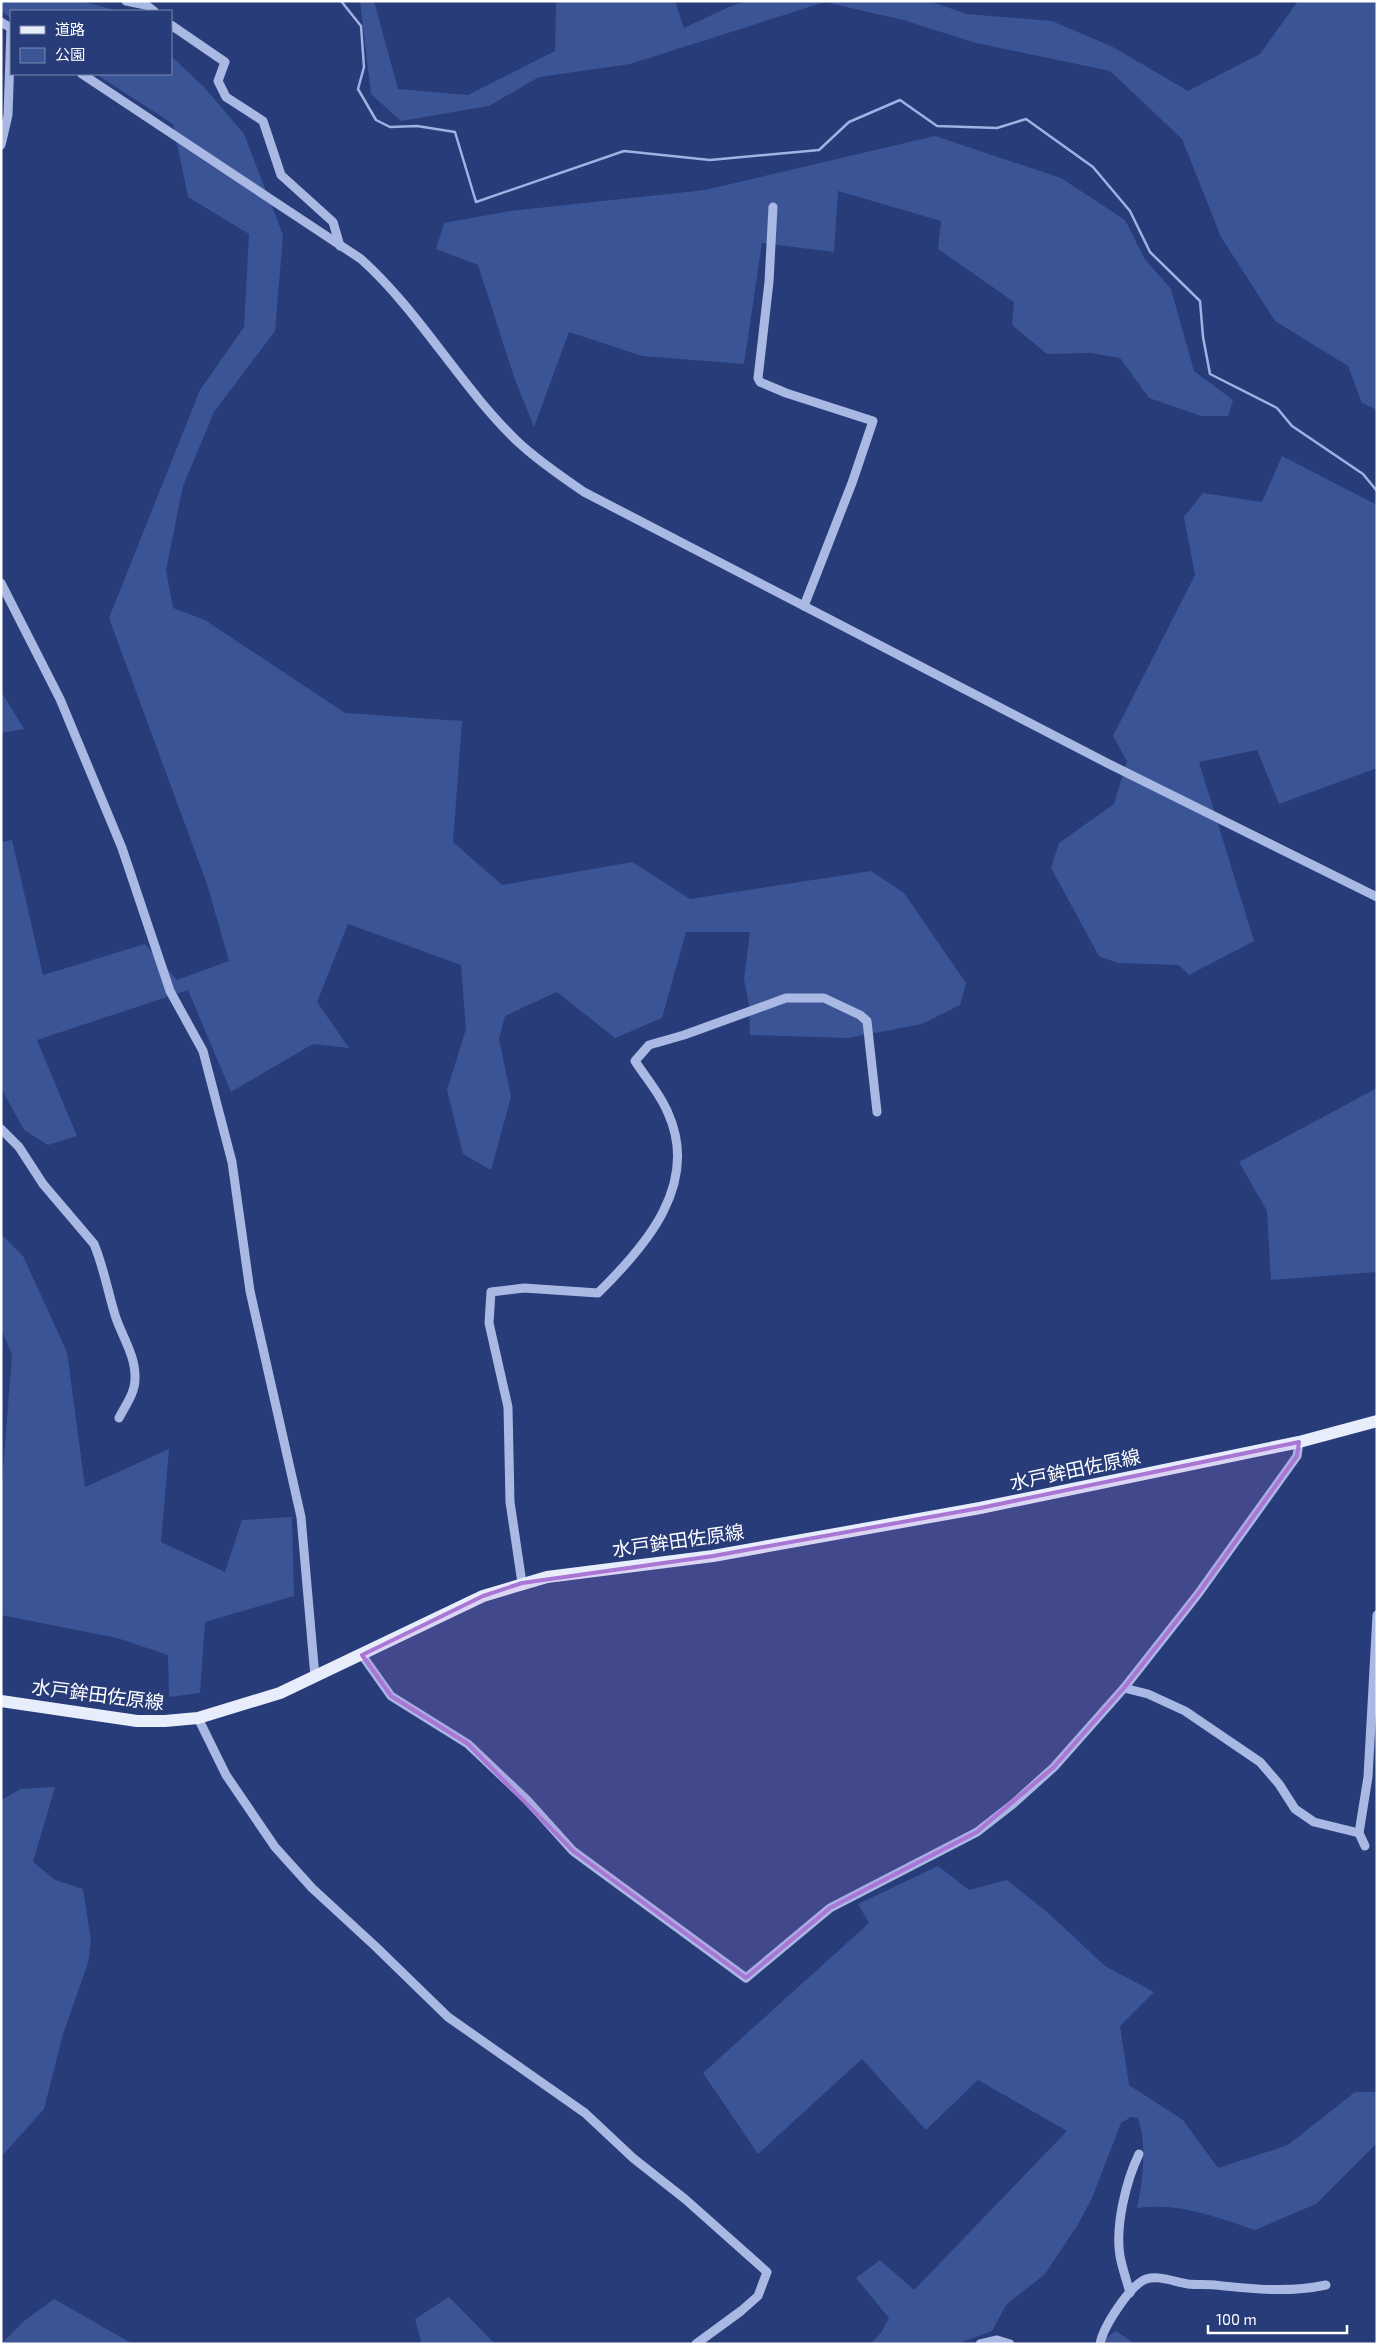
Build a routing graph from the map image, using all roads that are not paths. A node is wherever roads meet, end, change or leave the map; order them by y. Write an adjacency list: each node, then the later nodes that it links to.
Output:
1 (126, 1): 2 (street)
2 (152, 10)
3 (172, 26): 8 (street)
4 (10, 57): 6 (street)
5 (84, 75): 8 (street)
6 (1, 145)
7 (773, 207): 10 (street)
8 (340, 246): 10 (street)
9 (1, 583): 20 (street)
10 (804, 606): 11 (street)
11 (1377, 898)
12 (877, 1112): 17 (street)
13 (1, 1129): 14 (street)
14 (119, 1418)
15 (1377, 1421): 16 (main road, 水戸鉾田佐原線)
16 (1298, 1442): 17 (main road, 水戸鉾田佐原線); 21 (street)
17 (522, 1582): 19 (main road, 水戸鉾田佐原線)
18 (1377, 1615): 24 (street)
19 (362, 1655): 20 (main road, 水戸鉾田佐原線); 21 (street)
20 (315, 1677): 23 (main road, 水戸鉾田佐原線)
21 (1124, 1688): 24 (street)
22 (1, 1701): 23 (main road, 水戸鉾田佐原線)
23 (198, 1718): 29 (street)
24 (1359, 1833): 25 (street)
25 (1365, 1846)
26 (1139, 2154): 28 (street)
27 (1326, 2285): 28 (street)
28 (1130, 2293): 32 (street)
29 (696, 2344)
30 (980, 2344): 31 (street)
31 (1010, 2344)
32 (1100, 2344)

